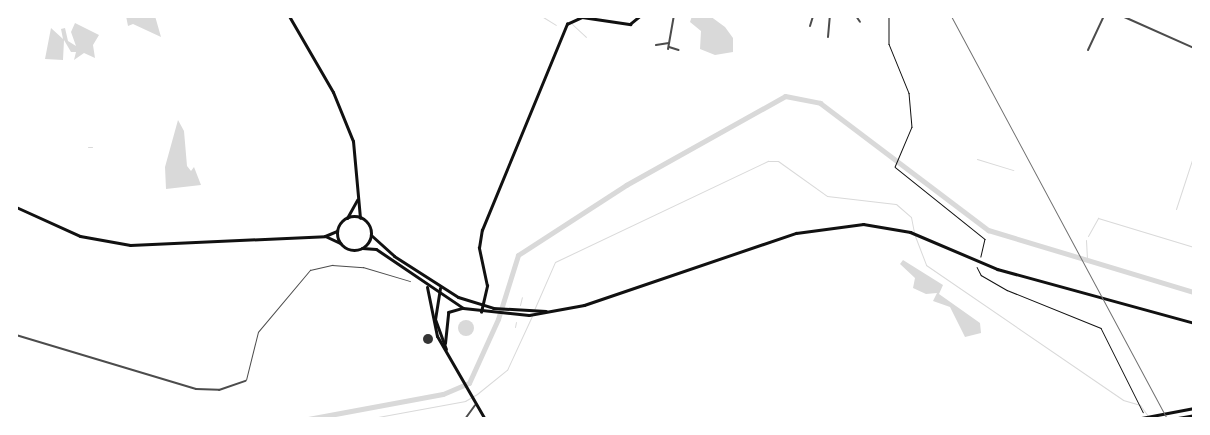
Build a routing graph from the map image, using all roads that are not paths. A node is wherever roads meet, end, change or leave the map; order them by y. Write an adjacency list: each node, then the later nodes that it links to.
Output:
1 (288, 16): 17 (highway)
2 (640, 16): 31 (main road)
3 (674, 16): 12 (street)
4 (812, 16): 10 (street)
5 (830, 16): 11 (street)
6 (858, 16): 9 (street)
7 (1104, 16): 16 (street)
8 (1122, 16): 14 (street)
9 (860, 22)
10 (810, 26)
11 (823, 34)
12 (669, 43): 13 (street); 15 (street)
13 (656, 46)
14 (1194, 48)
15 (679, 50)
16 (1088, 50)
17 (357, 199): 19 (highway); 20 (highway)
18 (16, 206): 23 (highway)
19 (347, 218): 20 (highway); 21 (highway)
20 (360, 218): 22 (highway)
21 (337, 231): 23 (highway); 24 (highway)
22 (371, 235): 25 (highway); 28 (highway)
23 (324, 236): 24 (highway)
24 (340, 243): 25 (highway)
25 (362, 248): 27 (highway)
26 (410, 281): 39 (lane)
27 (427, 287): 29 (highway); 30 (highway)
28 (440, 288): 29 (highway); 31 (highway)
29 (437, 293): 30 (highway); 32 (highway); 37 (highway)
30 (430, 300): 38 (highway)
31 (482, 306): 33 (main road); 34 (highway)
32 (462, 308): 33 (highway); 37 (highway)
33 (481, 312): 34 (highway)
34 (538, 312): 35 (highway)
35 (1194, 323)
36 (16, 336): 39 (street)
37 (445, 344): 38 (highway)
38 (447, 352): 40 (highway)
39 (245, 381)
40 (476, 405): 43 (street); 44 (highway)
41 (1194, 408): 45 (highway)
42 (1194, 415): 46 (highway)
43 (465, 419)
44 (485, 419)
45 (1137, 419)
46 (1172, 419)

